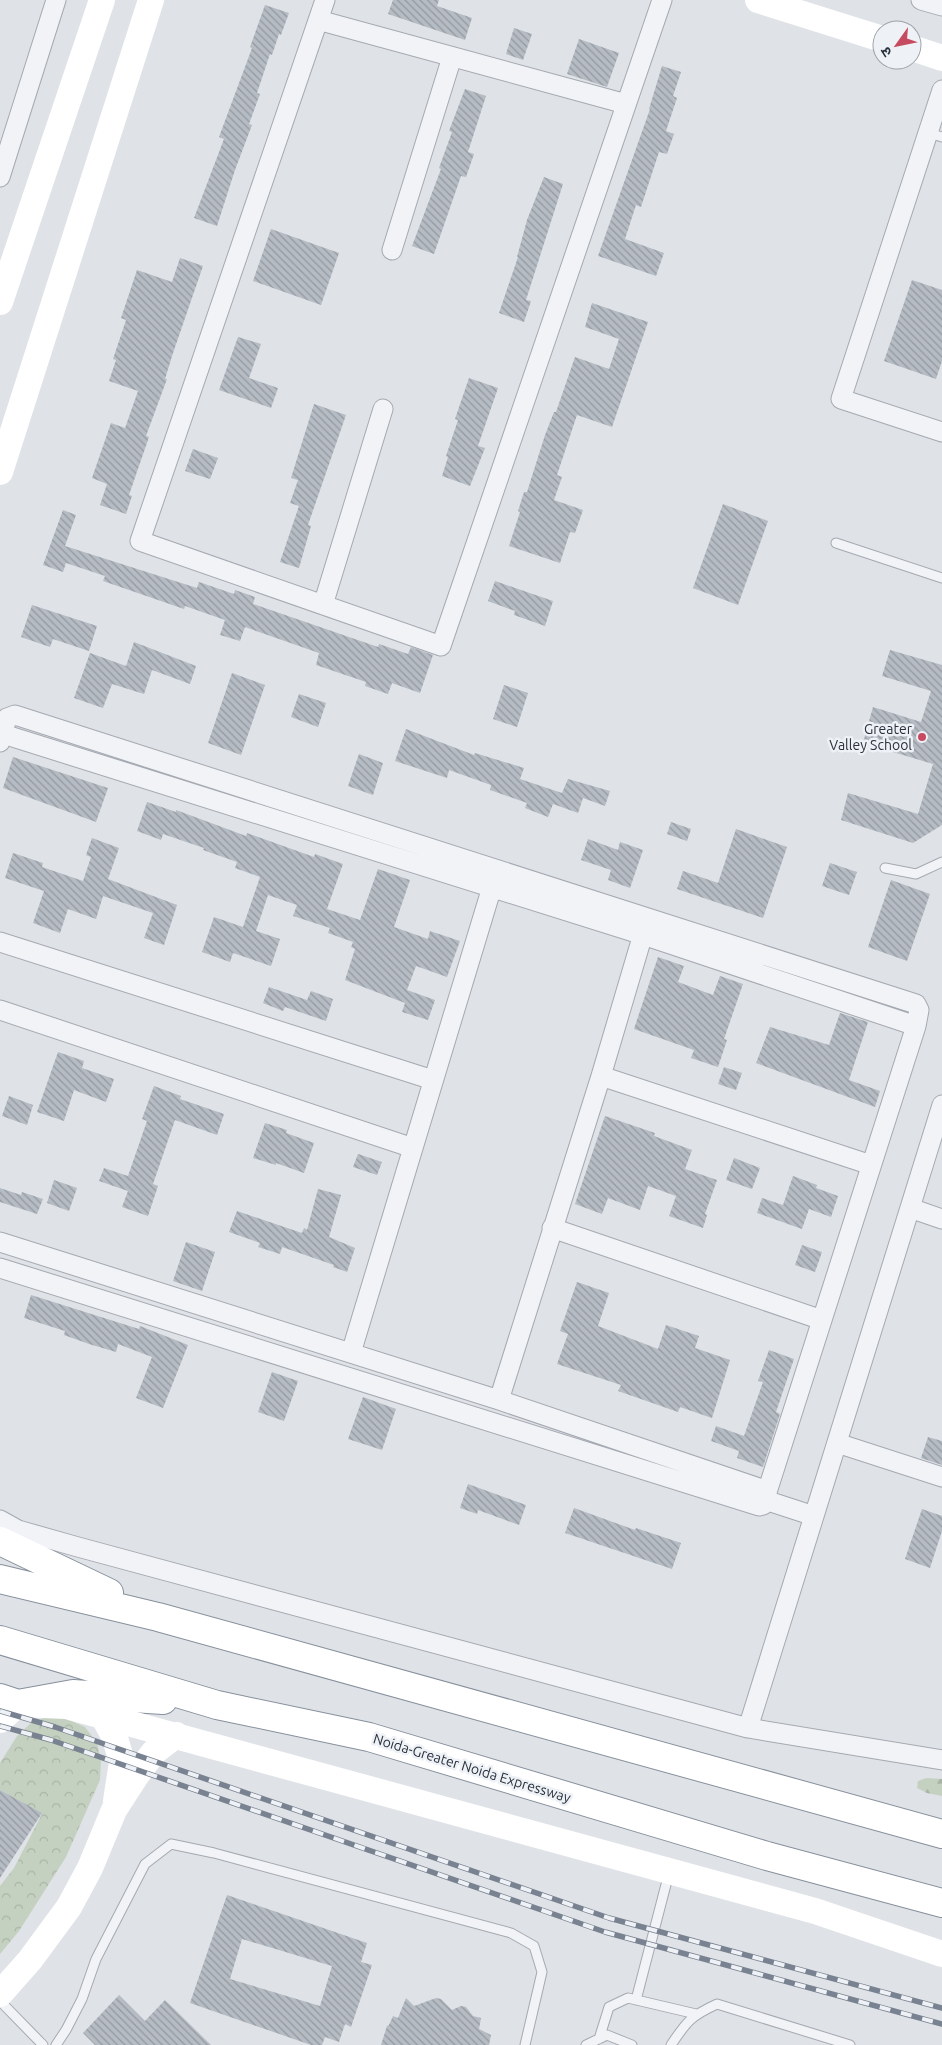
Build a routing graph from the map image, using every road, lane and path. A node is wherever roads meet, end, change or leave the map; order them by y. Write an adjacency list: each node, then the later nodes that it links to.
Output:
1 (56, 0): 17 (street)
2 (102, 0): 19 (street)
3 (151, 0): 22 (street)
4 (325, 0): 9 (street)
5 (662, 0): 15 (street)
6 (758, 0): 10 (street)
7 (921, 0): 8 (street)
8 (942, 6)
9 (318, 20): 12 (street); 25 (street)
10 (872, 36)
11 (922, 51): 13 (street)
12 (452, 56): 15 (street); 18 (street)
13 (942, 58)
14 (942, 90): 16 (street)
15 (626, 104): 25 (street)
16 (935, 135): 21 (street)
17 (0, 177)
18 (392, 250)
19 (0, 302)
20 (383, 409): 25 (street)
21 (942, 432)
22 (0, 472)
23 (836, 543): 24 (lane)
24 (942, 578)
25 (323, 605)
26 (1, 738): 27 (street); 28 (street)
27 (194, 772): 28 (street); 30 (street)
28 (188, 792): 32 (street)
29 (942, 862): 31 (lane)
30 (498, 868): 32 (street); 33 (street)
31 (885, 868)
32 (492, 888): 34 (street); 39 (street)
33 (648, 916): 34 (street); 37 (street)
34 (643, 935): 37 (street); 38 (street)
35 (0, 942): 39 (street)
36 (0, 1010): 41 (street)
37 (916, 1026): 42 (street)
38 (601, 1076): 42 (street); 45 (street)
39 (434, 1080): 41 (street)
40 (942, 1105): 43 (street)
41 (413, 1148): 49 (street)
42 (871, 1165): 48 (street)
43 (910, 1208): 44 (street); 51 (street)
44 (942, 1218)
45 (552, 1228): 48 (street); 50 (street)
46 (0, 1242): 49 (street)
47 (0, 1268): 53 (street)
48 (822, 1320): 53 (street)
49 (351, 1353): 50 (street)
50 (499, 1400): 53 (street)
51 (837, 1443): 52 (street); 54 (street)
52 (942, 1477)
53 (767, 1496): 54 (street)
54 (814, 1516): 63 (street)
55 (0, 1520): 63 (street)
56 (0, 1541): 58 (highway)
57 (0, 1579): 58 (highway)
58 (158, 1617): 66 (highway)
59 (0, 1640): 60 (highway, Noida-Greater Noida Expressway)
60 (217, 1704): 61 (highway); 70 (highway, Noida-Greater Noida Expressway)
61 (6, 1707): 62 (street)
62 (103, 1716): 64 (street); 67 (street)
63 (748, 1728): 65 (street)
64 (176, 1735): 67 (street); 71 (street)
65 (942, 1760)
66 (799, 1795): 68 (highway); 69 (highway)
67 (114, 1810): 75 (street)
68 (942, 1814)
69 (942, 1834)
70 (767, 1856): 72 (highway, Noida-Greater Noida Expressway); 73 (highway)
71 (670, 1871): 74 (street); 76 (lane)
72 (942, 1904)
73 (942, 1919)
74 (942, 1954)
75 (0, 1994)
76 (636, 2000): 78 (lane); 79 (lane)
77 (0, 2001): 80 (lane)
78 (696, 2014): 85 (lane); 86 (lane)
79 (599, 2039): 83 (lane); 84 (lane)
80 (43, 2045)
81 (56, 2045): 82 (lane)
82 (525, 2045)
83 (586, 2045)
84 (632, 2045)
85 (671, 2045)
86 (850, 2045)

